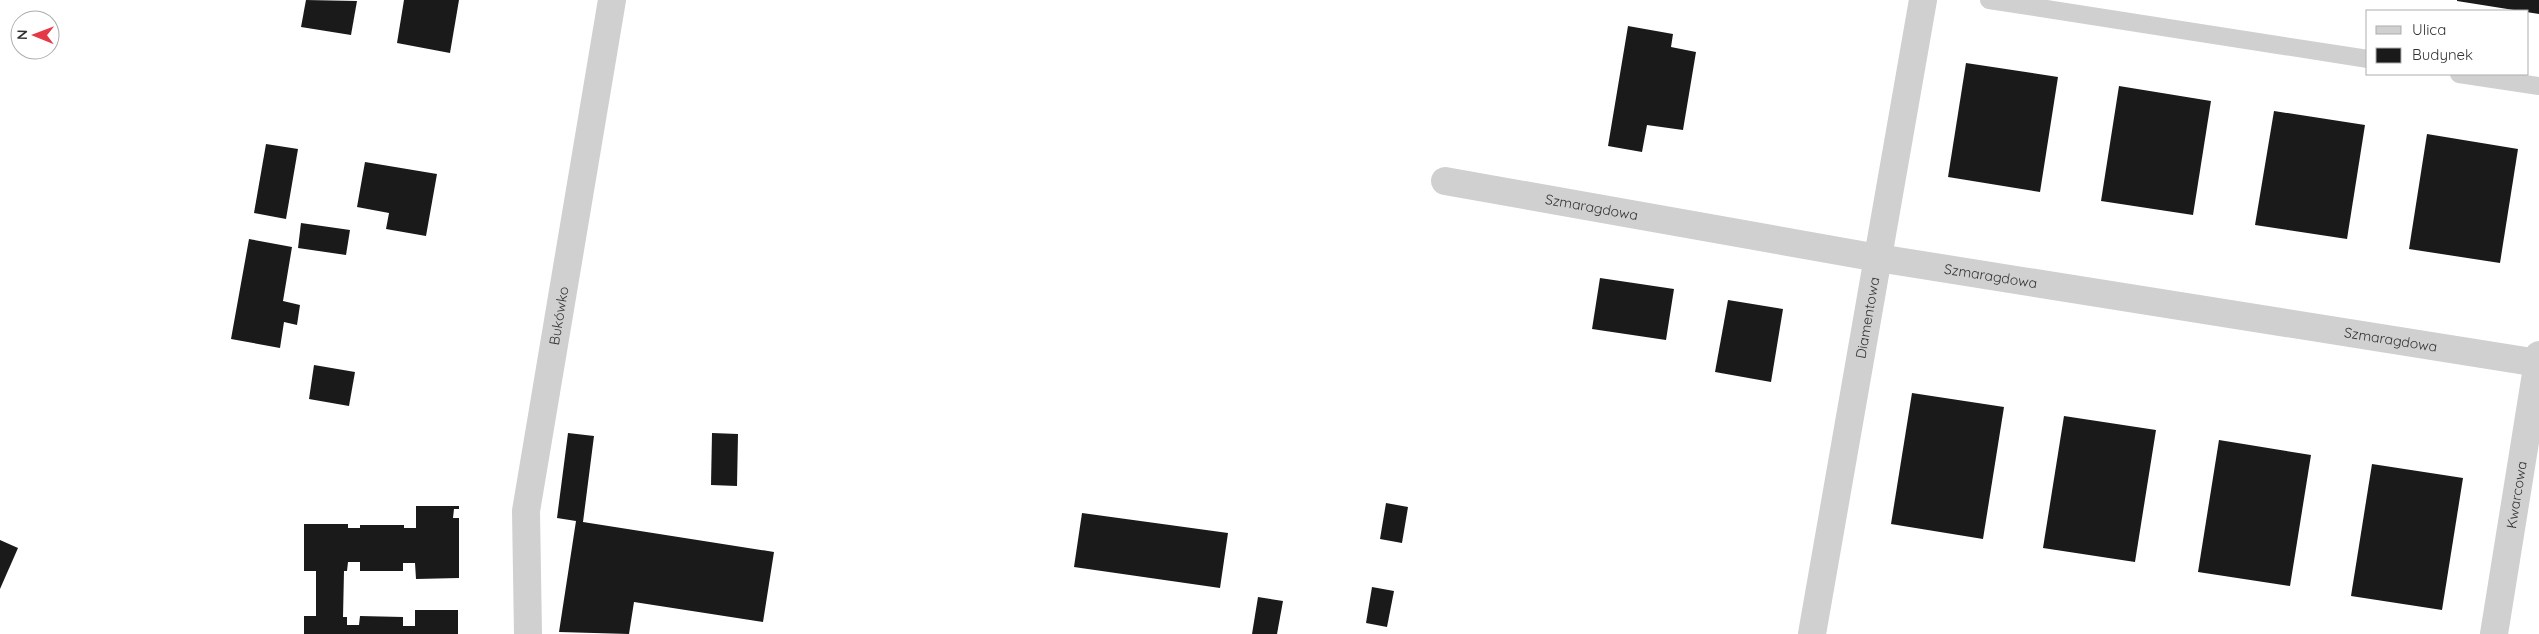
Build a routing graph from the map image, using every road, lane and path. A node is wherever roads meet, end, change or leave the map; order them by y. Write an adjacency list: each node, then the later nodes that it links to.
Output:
1 (612, 0): 10 (street, Bukówko)
2 (1923, 0): 8 (street, Diamentowa)
3 (1989, 0): 4 (lane)
4 (2366, 59)
5 (2466, 75): 6 (lane)
6 (2539, 86)
7 (1445, 181): 8 (street, Szmaragdowa)
8 (1878, 258): 9 (street, Szmaragdowa); 11 (street, Diamentowa)
9 (2538, 359): 12 (street, Kwarcowa)
10 (528, 634)
11 (1812, 634)
12 (2494, 634)

